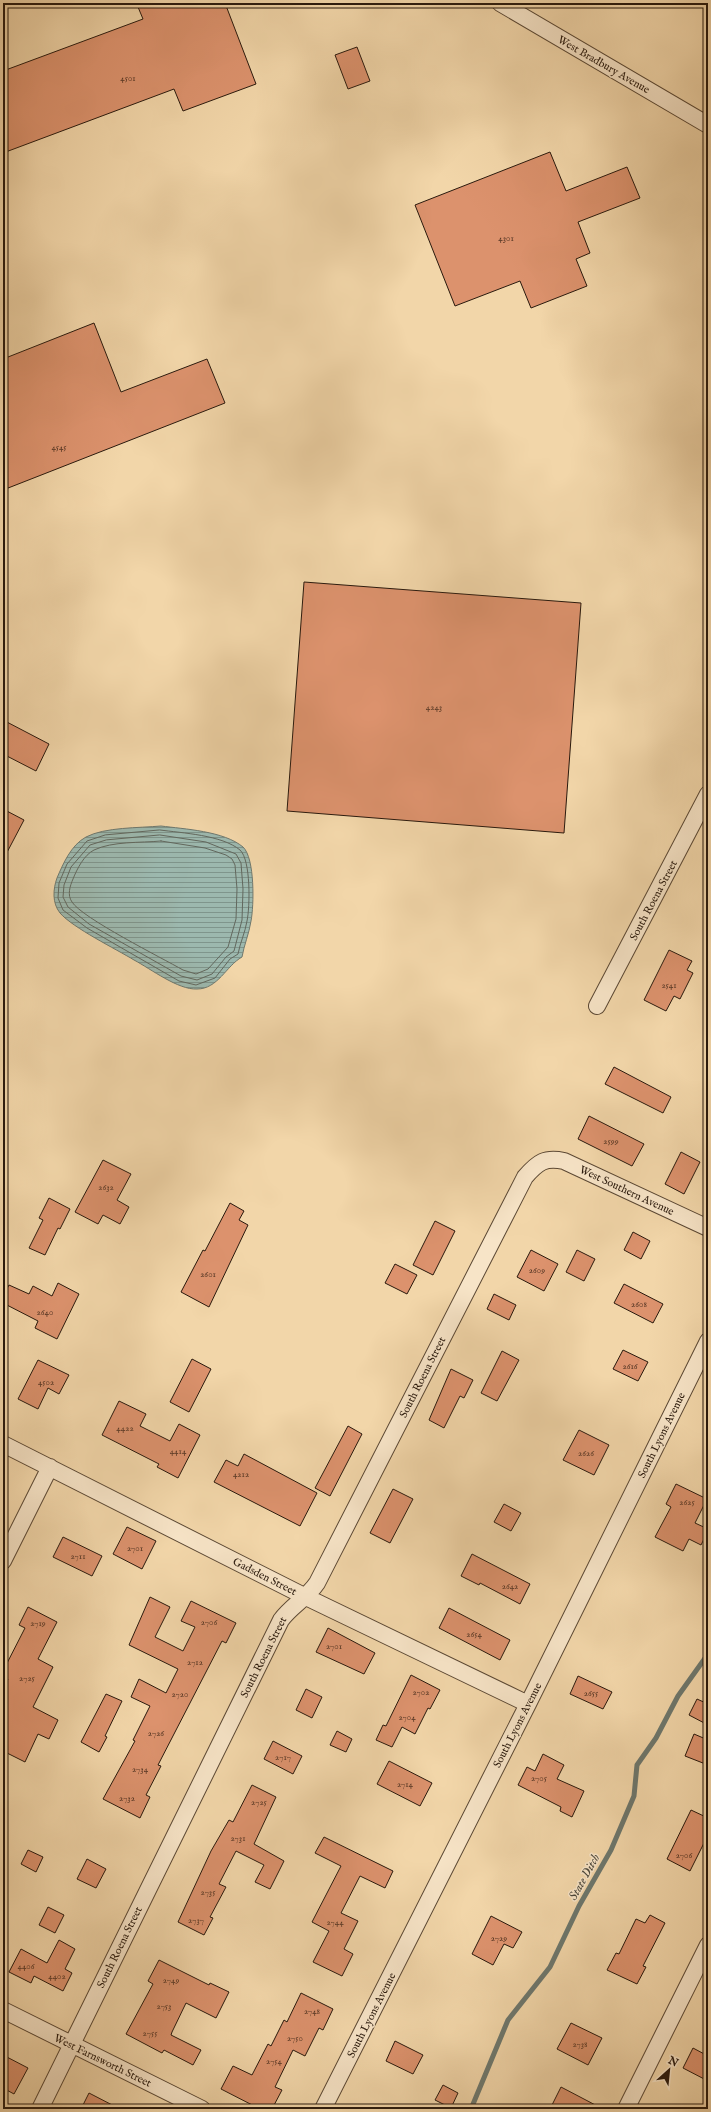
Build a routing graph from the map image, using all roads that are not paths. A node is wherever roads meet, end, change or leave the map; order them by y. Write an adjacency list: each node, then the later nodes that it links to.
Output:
1 (500, 3): 2 (street, West Bradbury Avenue)
2 (708, 125)
3 (708, 794): 4 (street, South Roena Street)
4 (597, 1006)
5 (545, 1160): 6 (street, West Southern Avenue); 11 (street, South Roena Street)
6 (708, 1228)
7 (708, 1340): 12 (street, South Lyons Avenue)
8 (3, 1444): 9 (street, Gadsden Street)
9 (50, 1467): 10 (street); 11 (street, Gadsden Street)
10 (3, 1561)
11 (306, 1597): 12 (street, Gadsden Street); 15 (street, South Roena Street)
12 (528, 1704): 18 (street, South Lyons Avenue)
13 (708, 1945): 19 (street)
14 (3, 2010): 15 (street, West Farnsworth Street)
15 (72, 2045): 16 (street, South Roena Street); 17 (street, West Farnsworth Street)
16 (40, 2109)
17 (202, 2109)
18 (323, 2109)
19 (626, 2109)

